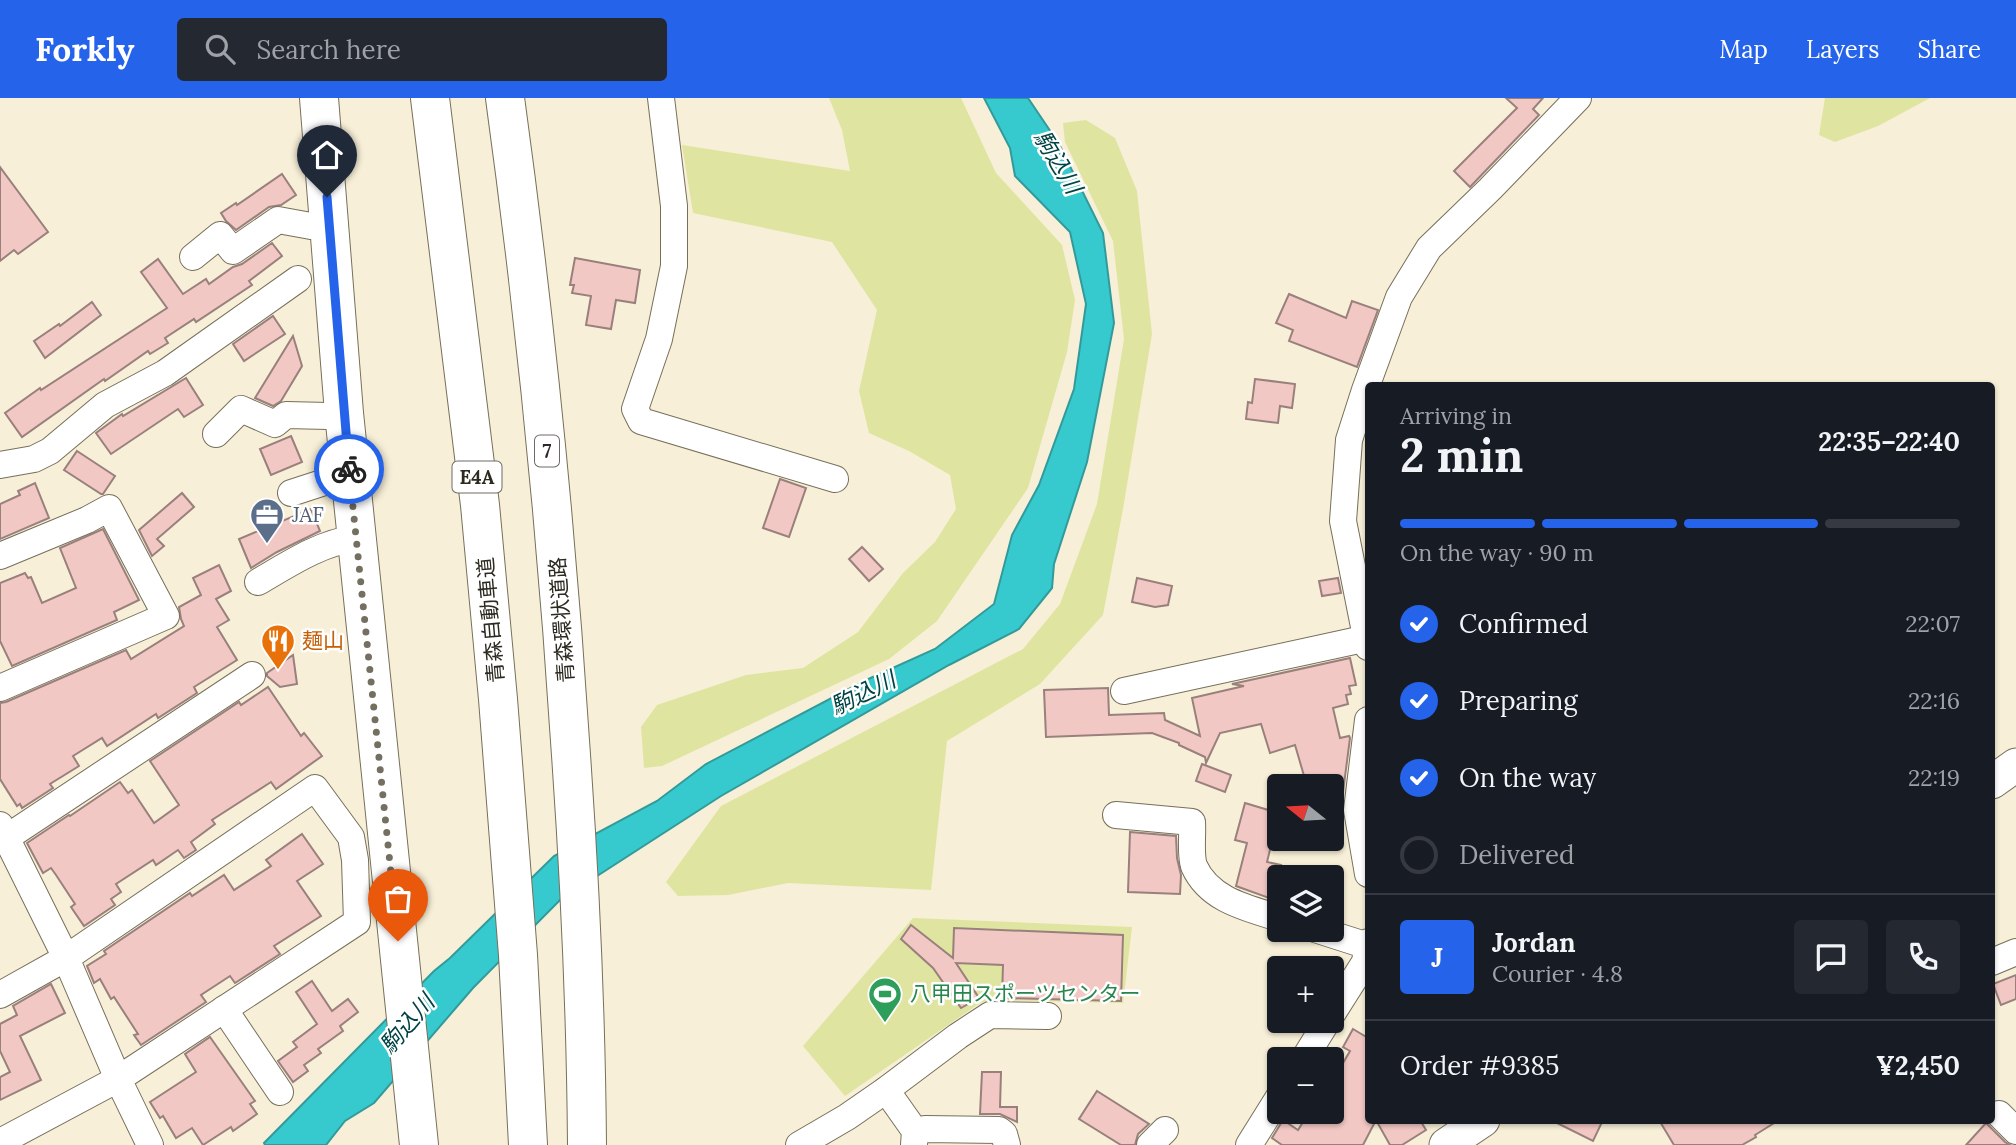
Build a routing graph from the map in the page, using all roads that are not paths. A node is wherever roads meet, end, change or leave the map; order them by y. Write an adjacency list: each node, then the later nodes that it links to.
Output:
1 (319, 98): 6 (highway)
2 (505, 98): 47 (highway, 青森環状道路 / 7)
3 (661, 98): 15 (street)
4 (1578, 98): 9 (street)
5 (432, 114): 52 (highway, 青森自動車道 / E4A)
6 (328, 222): 7 (street); 11 (highway)
7 (193, 257)
8 (298, 279): 13 (street)
9 (1367, 382)
10 (1365, 387): 20 (street)
11 (344, 413): 12 (street); 14 (highway)
12 (216, 434)
13 (0, 465)
14 (350, 476): 16 (street); 17 (highway)
15 (835, 479)
16 (290, 493)
17 (356, 538): 19 (street); 51 (highway)
18 (0, 556): 23 (street)
19 (258, 582)
20 (1365, 624)
21 (1365, 639): 24 (street)
22 (251, 675): 29 (street)
23 (0, 688)
24 (1124, 691)
25 (1365, 745): 30 (street)
26 (2016, 765): 27 (main road)
27 (1995, 780)
28 (1116, 815): 31 (street)
29 (3, 831): 35 (street)
30 (1365, 857)
31 (1267, 914)
32 (1344, 937): 33 (street)
33 (1365, 943)
34 (2016, 952): 36 (street)
35 (66, 958): 38 (street); 40 (street); 42 (street)
36 (1995, 961)
37 (1365, 962): 39 (street)
38 (0, 995)
39 (1344, 995)
40 (225, 1009): 42 (street); 43 (street)
41 (1048, 1016): 44 (street)
42 (118, 1079): 49 (street); 50 (street)
43 (280, 1092)
44 (892, 1099): 48 (street); 53 (street)
45 (1267, 1116): 55 (street)
46 (1477, 1124): 56 (main road)
47 (587, 1136)
48 (914, 1138): 54 (street)
49 (0, 1142)
50 (150, 1145)
51 (419, 1145)
52 (528, 1145)
53 (800, 1145)
54 (1007, 1145)
55 (1249, 1145)
56 (1446, 1145)

